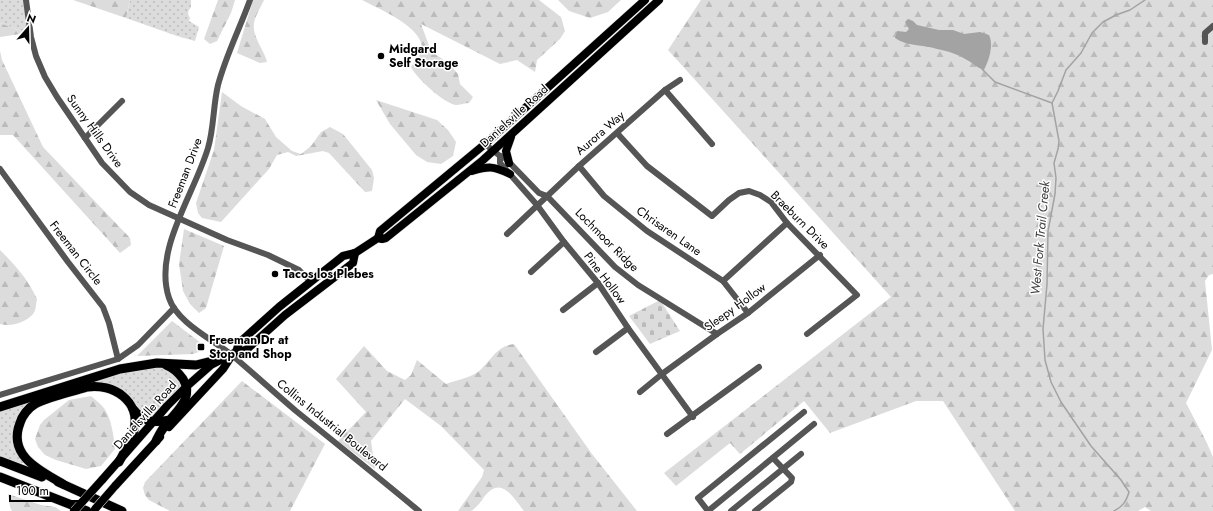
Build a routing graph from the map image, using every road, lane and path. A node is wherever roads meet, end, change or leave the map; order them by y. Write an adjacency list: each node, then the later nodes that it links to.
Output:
1 (26, 0): 12 (street, Sunny Hills Drive)
2 (250, 0): 23 (street, Freeman Drive)
3 (645, 0): 13 (main road, Danielsville Road)
4 (659, 0): 11 (main road, Danielsville Road)
5 (1213, 26): 6 (street)
6 (1204, 42)
7 (680, 80): 8 (street, Aurora Way)
8 (665, 90): 10 (street, Aurora Way); 14 (street)
9 (122, 101): 12 (street)
10 (617, 132): 17 (street, Aurora Way); 24 (street, Braeburn Drive)
11 (512, 134): 15 (main road, Danielsville Road); 16 (main road)
12 (86, 138): 23 (street, Sunny Hills Drive)
13 (485, 144): 15 (street); 26 (main road, Danielsville Road)
14 (712, 144)
15 (496, 154): 16 (street); 19 (main road, Danielsville Road); 20 (street, Pine Hollow)
16 (509, 163): 21 (street)
17 (579, 166): 21 (street, Aurora Way); 31 (street, Chrisaren Lane)
18 (0, 170): 42 (street, Freeman Circle)
19 (467, 173): 20 (main road); 26 (main road, Danielsville Road)
20 (510, 174): 22 (street, Pine Hollow)
21 (547, 196): 22 (street, Aurora Way); 38 (street, Lochmoor Ridge)
22 (537, 206): 25 (street); 27 (street, Pine Hollow)
23 (179, 219): 32 (street, Sunny Hills Drive); 34 (street, Freeman Drive)
24 (788, 223): 29 (street, Braeburn Drive); 31 (street)
25 (507, 234)
26 (378, 238): 28 (main road, Danielsville Road)
27 (564, 242): 30 (street); 33 (street, Pine Hollow)
28 (355, 253): 32 (main road, Danielsville Road); 41 (main road, Danielsville Road)
29 (820, 255): 36 (street, Sleepy Hollow); 39 (street, Braeburn Drive)
30 (531, 272)
31 (723, 280): 36 (street, Chrisaren Lane)
32 (310, 281): 41 (main road, Danielsville Road)
33 (598, 283): 35 (street); 37 (street, Pine Hollow)
34 (174, 308): 41 (street, Freeman Drive); 42 (street)
35 (563, 310)
36 (748, 313): 38 (street, Sleepy Hollow)
37 (628, 328): 40 (street); 46 (street, Pine Hollow)
38 (717, 334): 46 (street, Sleepy Hollow)
39 (807, 334)
40 (596, 352)
41 (234, 353): 43 (main road, Danielsville Road); 54 (main road, Danielsville Road); 69 (street, Collins Industrial Boulevard)
42 (118, 359): 49 (street)
43 (220, 360): 44 (highway); 47 (main road, Danielsville Road)
44 (157, 363): 47 (highway); 51 (highway)
45 (759, 367): 53 (street)
46 (662, 374): 48 (street); 53 (street, Pine Hollow)
47 (186, 387): 54 (highway); 55 (main road, Danielsville Road)
48 (640, 392)
49 (0, 395)
50 (130, 406): 55 (highway); 62 (highway); 65 (highway)
51 (0, 407)
52 (804, 412): 60 (street)
53 (693, 417): 57 (street)
54 (173, 420): 55 (highway); 58 (highway)
55 (154, 422): 62 (main road, Danielsville Road)
56 (814, 424): 60 (street)
57 (668, 434)
58 (156, 441): 66 (main road, bridge)
59 (801, 454): 63 (street)
60 (773, 458): 63 (street)
61 (0, 461): 65 (highway)
62 (119, 462): 67 (main road, Danielsville Road, bridge)
63 (783, 468): 70 (street); 71 (street)
64 (0, 477): 66 (highway)
65 (63, 484): 68 (highway)
66 (92, 510)
67 (74, 511)
68 (122, 511)
69 (419, 511)
70 (731, 511)
71 (755, 511)

